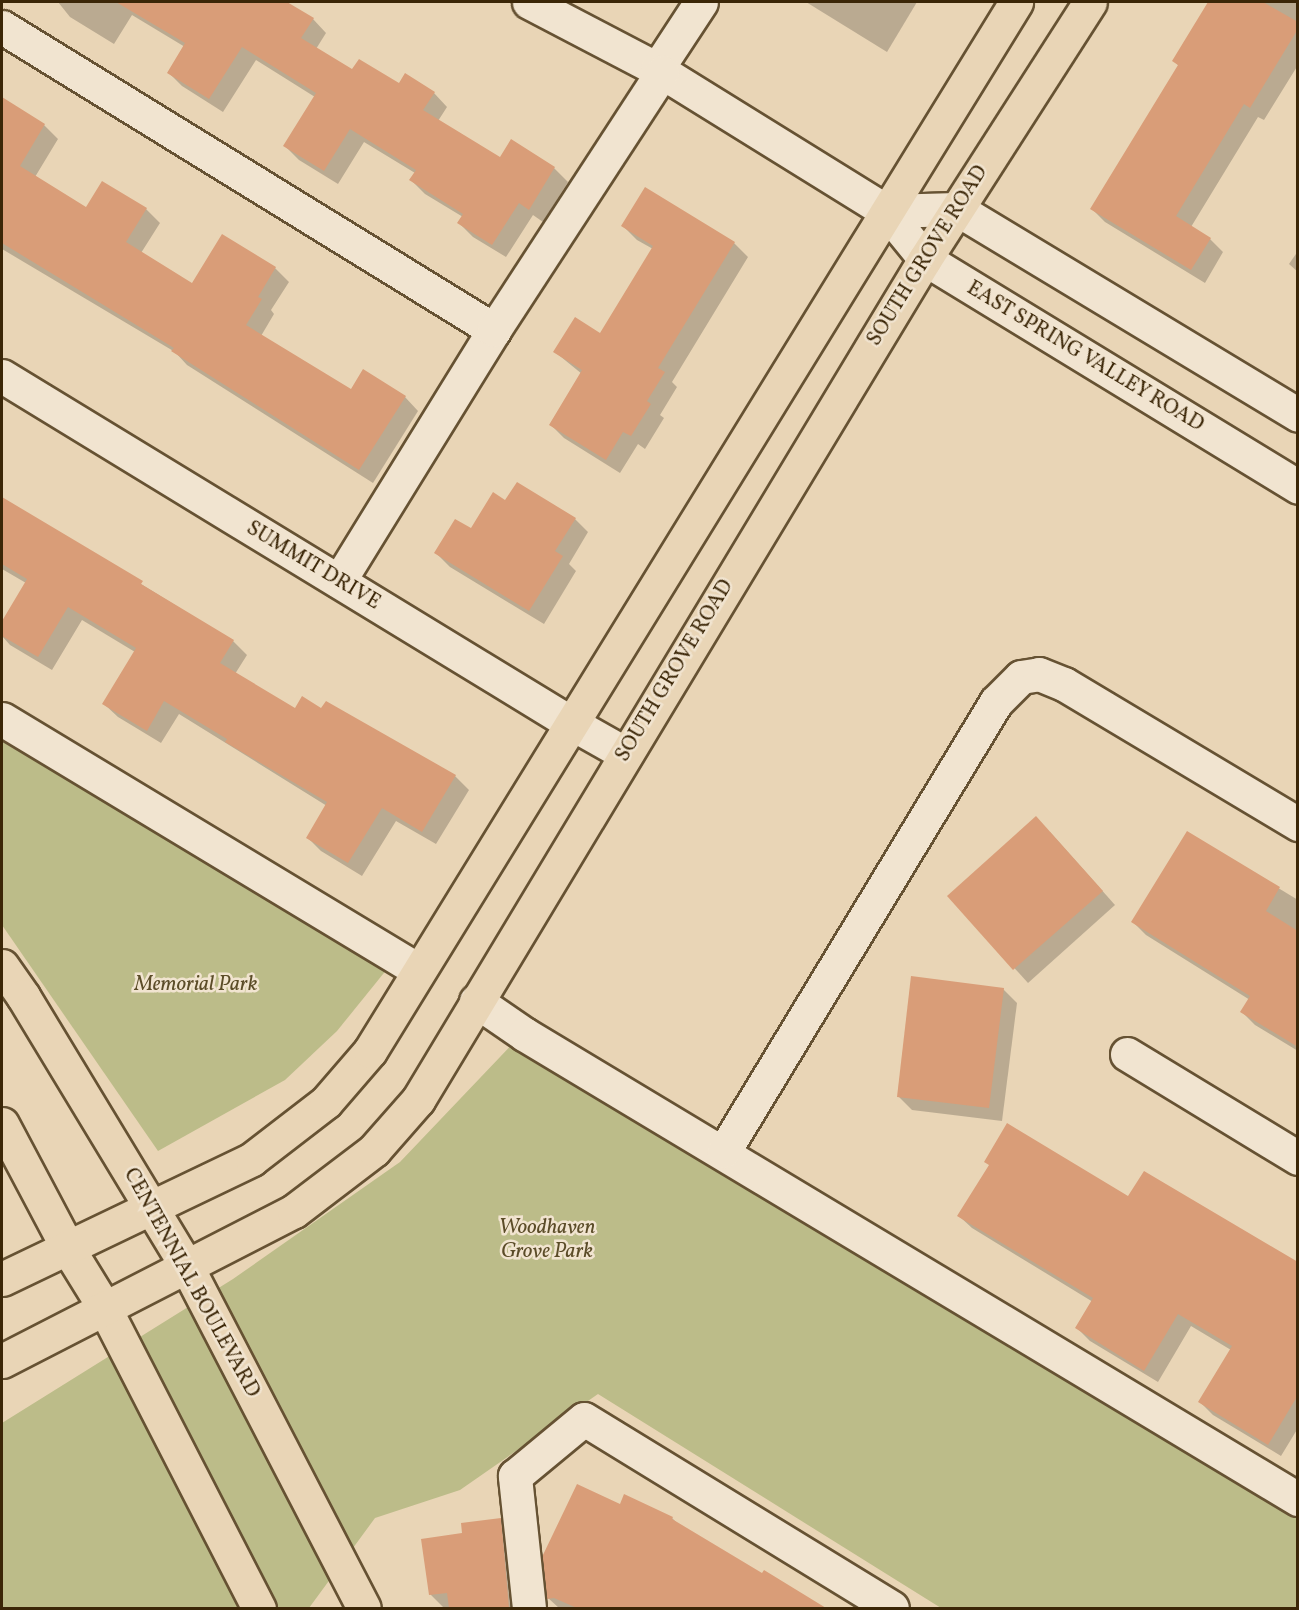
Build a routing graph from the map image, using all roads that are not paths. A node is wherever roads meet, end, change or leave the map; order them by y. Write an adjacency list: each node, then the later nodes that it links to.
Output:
1 (529, 2): 6 (street, EAST SPRING VALLEY ROAD)
2 (700, 2): 6 (street)
3 (1016, 2): 8 (main road)
4 (1090, 2): 7 (main road, SOUTH GROVE ROAD)
5 (2, 27): 10 (street)
6 (659, 71): 8 (street, EAST SPRING VALLEY ROAD); 10 (street)
7 (957, 209): 8 (street); 9 (main road, SOUTH GROVE ROAD); 12 (street)
8 (886, 212): 9 (street, EAST SPRING VALLEY ROAD); 16 (main road)
9 (925, 259): 13 (street, EAST SPRING VALLEY ROAD); 17 (main road, SOUTH GROVE ROAD)
10 (494, 330): 14 (street)
11 (2, 375): 14 (street, SUMMIT DRIVE)
12 (1298, 415)
13 (1298, 487)
14 (339, 581): 16 (street, SUMMIT DRIVE)
15 (2, 718): 20 (street)
16 (571, 723): 17 (street, SUMMIT DRIVE); 20 (main road)
17 (626, 754): 21 (main road, SOUTH GROVE ROAD)
18 (1298, 824): 24 (street)
19 (2, 966): 26 (main road, CENTENNIAL BOULEVARD)
20 (418, 970): 26 (main road)
21 (476, 1001): 24 (street); 28 (main road, SOUTH GROVE ROAD)
22 (1127, 1054): 25 (street)
23 (2, 1124): 27 (main road)
24 (724, 1151): 32 (street)
25 (1298, 1158)
26 (152, 1207): 27 (main road); 28 (main road, CENTENNIAL BOULEVARD)
27 (67, 1247): 29 (main road); 30 (main road)
28 (186, 1265): 30 (main road, SOUTH GROVE ROAD); 34 (main road, CENTENNIAL BOULEVARD)
29 (2, 1279)
30 (104, 1307): 31 (main road, SOUTH GROVE ROAD); 33 (main road)
31 (2, 1361)
32 (1298, 1499)
33 (258, 1608)
34 (364, 1608)
35 (529, 1608): 36 (street)
36 (892, 1608)

